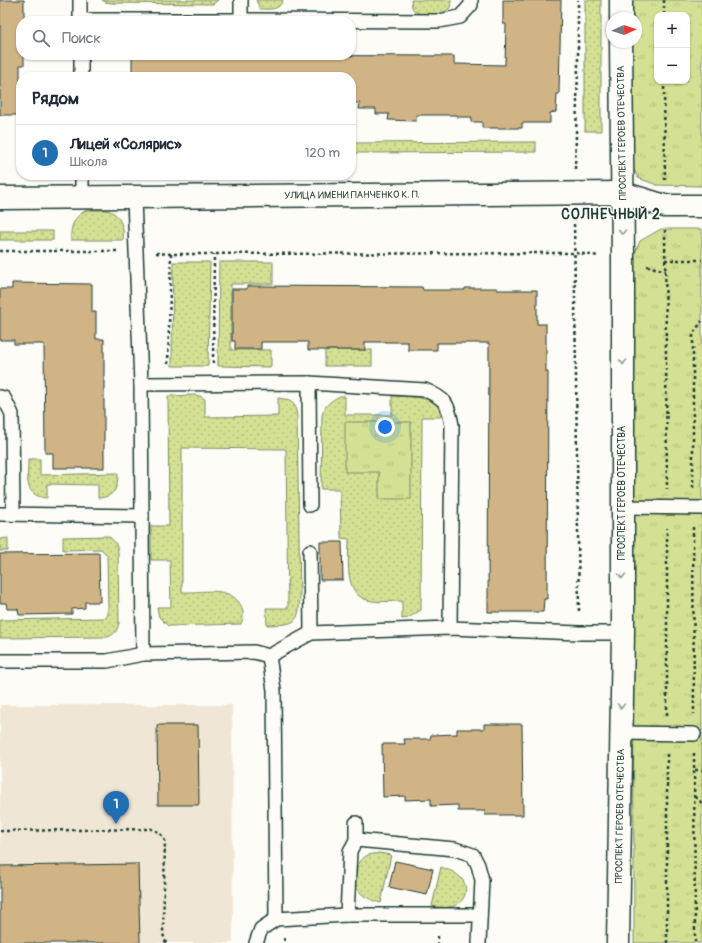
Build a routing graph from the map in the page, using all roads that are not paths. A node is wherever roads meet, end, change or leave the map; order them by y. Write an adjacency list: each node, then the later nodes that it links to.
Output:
1 (80, 0): 6 (lane)
2 (241, 0): 7 (lane)
3 (471, 0): 8 (lane)
4 (620, 0): 5 (street)
5 (621, 12)
6 (80, 16)
7 (241, 16)
8 (356, 21)
9 (621, 48): 13 (street, ПРОСПЕКТ ГЕРОЕВ ОТЕЧЕСТВА)
10 (80, 60): 11 (lane)
11 (81, 72)
12 (82, 180): 15 (lane)
13 (622, 193): 16 (street, УЛИЦА ИМЕНИ ПАНЧЕНКО К. П.); 17 (street, УЛИЦА ИМЕНИ ПАНЧЕНКО К. П.); 22 (street, ПРОСПЕКТ ГЕРОЕВ ОТЕЧЕСТВА, one-way to 22)
14 (0, 198): 15 (street, УЛИЦА ИМЕНИ ПАНЧЕНКО К. П.)
15 (82, 198): 16 (street, УЛИЦА ИМЕНИ ПАНЧЕНКО К. П.)
16 (134, 198): 19 (lane)
17 (702, 206)
18 (309, 383): 19 (lane); 21 (lane); 27 (lane)
19 (141, 384): 25 (lane)
20 (0, 396): 24 (lane)
21 (310, 505)
22 (622, 507): 23 (lane); 29 (street, ПРОСПЕКТ ГЕРОЕВ ОТЕЧЕСТВА, one-way to 29)
23 (698, 508)
24 (6, 514): 25 (lane)
25 (142, 516): 30 (lane)
26 (310, 550): 28 (lane)
27 (450, 628): 28 (lane); 29 (lane)
28 (311, 633): 31 (lane)
29 (622, 633): 33 (street, ПРОСПЕКТ ГЕРОЕВ ОТЕЧЕСТВА, one-way to 33)
30 (143, 654): 31 (lane); 32 (lane)
31 (269, 656): 39 (lane)
32 (0, 661)
33 (621, 732): 34 (lane); 42 (street, ПРОСПЕКТ ГЕРОЕВ ОТЕЧЕСТВА)
34 (694, 734)
35 (356, 823): 36 (lane)
36 (356, 840): 37 (lane); 38 (lane)
37 (347, 915): 38 (lane); 39 (lane)
38 (480, 915): 41 (lane)
39 (276, 919): 40 (lane)
40 (256, 943)
41 (480, 943)
42 (618, 943)

